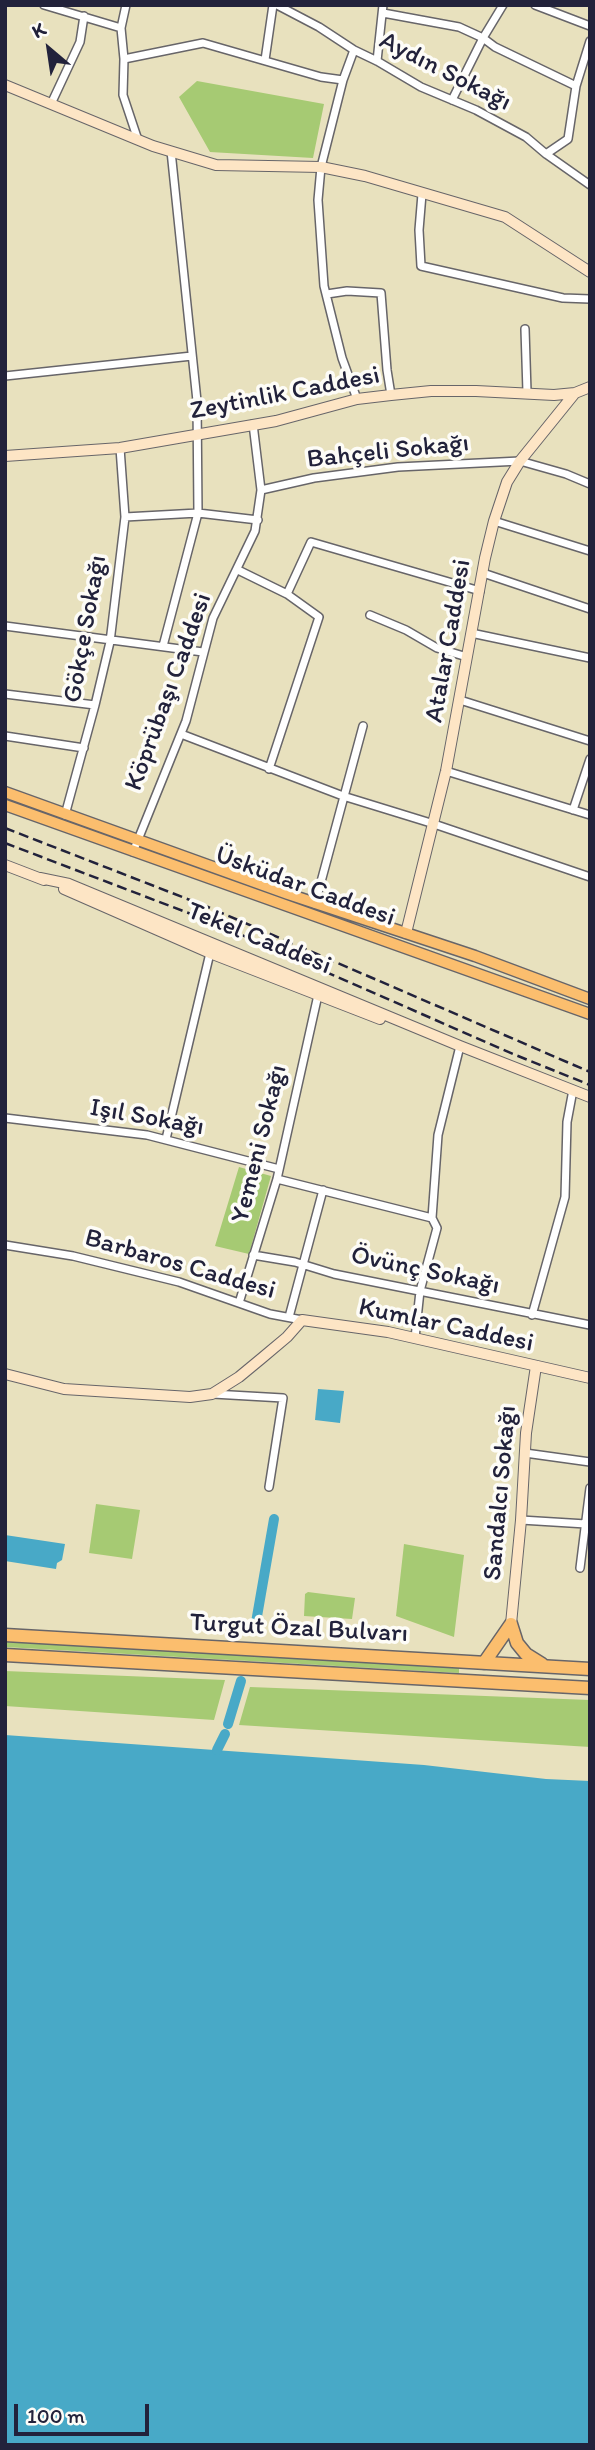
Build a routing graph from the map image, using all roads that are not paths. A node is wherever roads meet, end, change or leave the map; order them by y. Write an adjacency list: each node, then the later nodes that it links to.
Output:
1 (44, 5): 8 (street)
2 (125, 5): 10 (street)
3 (275, 5): 13 (street, Aydın Sokağı); 15 (street)
4 (503, 5): 11 (street)
5 (535, 5): 6 (street)
6 (554, 8): 9 (street)
7 (383, 9): 11 (street); 16 (street)
8 (84, 16): 10 (street); 21 (street)
9 (589, 24)
10 (121, 28): 14 (street)
11 (483, 38): 19 (street); 20 (street)
12 (590, 41): 19 (street)
13 (354, 50): 16 (street, Aydın Sokağı); 17 (street)
14 (124, 59): 15 (street); 22 (street)
15 (265, 60): 17 (street)
16 (377, 61): 20 (street, Aydın Sokağı)
17 (343, 80): 25 (street)
18 (5, 85): 21 (street)
19 (576, 86): 24 (street)
20 (452, 100): 24 (street, Aydın Sokağı)
21 (51, 104): 22 (street)
22 (138, 140): 23 (street)
23 (171, 151): 25 (street); 32 (street)
24 (547, 155): 26 (street, Aydın Sokağı)
25 (321, 167): 27 (street); 29 (street)
26 (590, 185)
27 (422, 194): 28 (street); 30 (street)
28 (590, 272)
29 (327, 294): 37 (street); 38 (street)
30 (590, 299)
31 (525, 329): 35 (street)
32 (192, 356): 33 (street); 40 (street)
33 (5, 376)
34 (588, 390): 36 (street)
35 (527, 392): 36 (street, Zeytinlik Caddesi); 37 (street, Zeytinlik Caddesi)
36 (575, 393): 43 (street, Atalar Caddesi)
37 (391, 395): 38 (street, Zeytinlik Caddesi)
38 (357, 399): 39 (street, Zeytinlik Caddesi)
39 (253, 424): 40 (street, Zeytinlik Caddesi); 45 (street, Köprübaşı Caddesi)
40 (197, 433): 41 (street, Zeytinlik Caddesi); 46 (street)
41 (120, 448): 42 (street, Zeytinlik Caddesi); 47 (street, Gökçe Sokağı)
42 (5, 456)
43 (520, 461): 44 (street, Bahçeli Sokağı); 45 (street, Bahçeli Sokağı); 49 (street, Atalar Caddesi)
44 (590, 484)
45 (261, 490): 48 (street, Köprübaşı Caddesi)
46 (198, 513): 47 (street); 48 (street); 60 (street)
47 (125, 517): 59 (street, Gökçe Sokağı)
48 (258, 520): 51 (street, Köprübaşı Caddesi)
49 (494, 521): 50 (street); 52 (street, Atalar Caddesi)
50 (590, 551)
51 (238, 570): 54 (street); 61 (street, Köprübaşı Caddesi)
52 (483, 573): 53 (street, Atalar Caddesi); 55 (street)
53 (480, 591): 54 (street); 58 (street, Atalar Caddesi)
54 (287, 594): 73 (street)
55 (590, 609)
56 (370, 615): 62 (street)
57 (5, 626): 59 (street)
58 (471, 633): 62 (street, Atalar Caddesi); 63 (street)
59 (110, 639): 60 (street); 66 (street, Gökçe Sokağı)
60 (163, 646): 61 (street)
61 (203, 652): 68 (street, Köprübaşı Caddesi)
62 (467, 657): 65 (street, Atalar Caddesi)
63 (590, 658)
64 (5, 694): 66 (street)
65 (460, 700): 70 (street); 74 (street, Atalar Caddesi)
66 (95, 705): 71 (street, Gökçe Sokağı)
67 (363, 726): 76 (street)
68 (181, 734): 73 (street); 82 (street, Köprübaşı Caddesi)
69 (5, 736): 71 (street)
70 (590, 741)
71 (83, 748): 80 (street, Gökçe Sokağı)
72 (590, 759): 78 (street)
73 (269, 769): 76 (street)
74 (446, 771): 78 (street); 81 (street, Atalar Caddesi)
75 (5, 793): 80 (main road, Üsküdar Caddesi)
76 (343, 796): 81 (street); 87 (street)
77 (5, 805): 83 (main road, Üsküdar Caddesi)
78 (573, 810): 79 (street)
79 (590, 814)
80 (65, 815): 82 (main road, Üsküdar Caddesi)
81 (434, 824): 85 (street); 88 (street, Atalar Caddesi)
82 (137, 839): 83 (street, Köprübaşı Caddesi); 87 (main road, Üsküdar Caddesi)
83 (133, 852): 89 (main road, Üsküdar Caddesi)
84 (5, 865): 86 (street, Tekel Caddesi)
85 (590, 877)
86 (40, 878): 90 (street, Tekel Caddesi); 94 (street, Tekel Caddesi)
87 (315, 904): 88 (main road, Üsküdar Caddesi)
88 (406, 933): 89 (main road); 92 (main road, Üsküdar Caddesi)
89 (402, 946): 93 (main road, Üsküdar Caddesi)
90 (210, 953): 91 (street, Tekel Caddesi); 98 (street)
91 (318, 995): 94 (street, Tekel Caddesi); 99 (street, Yemeni Sokağı)
92 (590, 999)
93 (589, 1013)
94 (460, 1046): 95 (street, Tekel Caddesi); 102 (street)
95 (573, 1090): 96 (street, Tekel Caddesi); 108 (street)
96 (590, 1097)
97 (5, 1118): 98 (street, Işıl Sokağı)
98 (166, 1139): 99 (street, Işıl Sokağı)
99 (279, 1169): 100 (street, Yemeni Sokağı)
100 (277, 1179): 101 (street); 104 (street, Yemeni Sokağı)
101 (323, 1190): 102 (street); 105 (street)
102 (432, 1218): 106 (street)
103 (5, 1245): 107 (street, Barbaros Caddesi)
104 (253, 1255): 105 (street, Övünç Sokağı); 107 (street, Yemeni Sokağı)
105 (303, 1264): 106 (street, Övünç Sokağı); 109 (street)
106 (420, 1291): 108 (street, Övünç Sokağı); 112 (street)
107 (239, 1303): 109 (street, Barbaros Caddesi)
108 (532, 1315): 111 (street, Övünç Sokağı)
109 (289, 1317): 110 (street, Barbaros Caddesi)
110 (299, 1323): 112 (street, Kumlar Caddesi); 116 (street)
111 (590, 1325)
112 (415, 1338): 113 (street, Kumlar Caddesi)
113 (536, 1366): 115 (street, Kumlar Caddesi); 117 (street, Sandalcı Sokağı)
114 (5, 1374): 116 (street)
115 (590, 1378)
116 (212, 1394): 119 (street)
117 (525, 1453): 118 (street); 121 (street, Sandalcı Sokağı)
118 (590, 1462)
119 (269, 1487)
120 (590, 1488): 122 (street)
121 (521, 1520): 122 (street); 124 (street, Sandalcı Sokağı)
122 (586, 1524): 123 (street)
123 (580, 1568)
124 (511, 1623): 127 (highway); 128 (highway)
125 (5, 1635): 127 (highway, Turgut Özal Bulvarı)
126 (5, 1655): 130 (highway, Turgut Özal Bulvarı)
127 (484, 1662): 128 (highway, Turgut Özal Bulvarı)
128 (549, 1667): 129 (highway, Turgut Özal Bulvarı)
129 (590, 1669)
130 (590, 1688)

